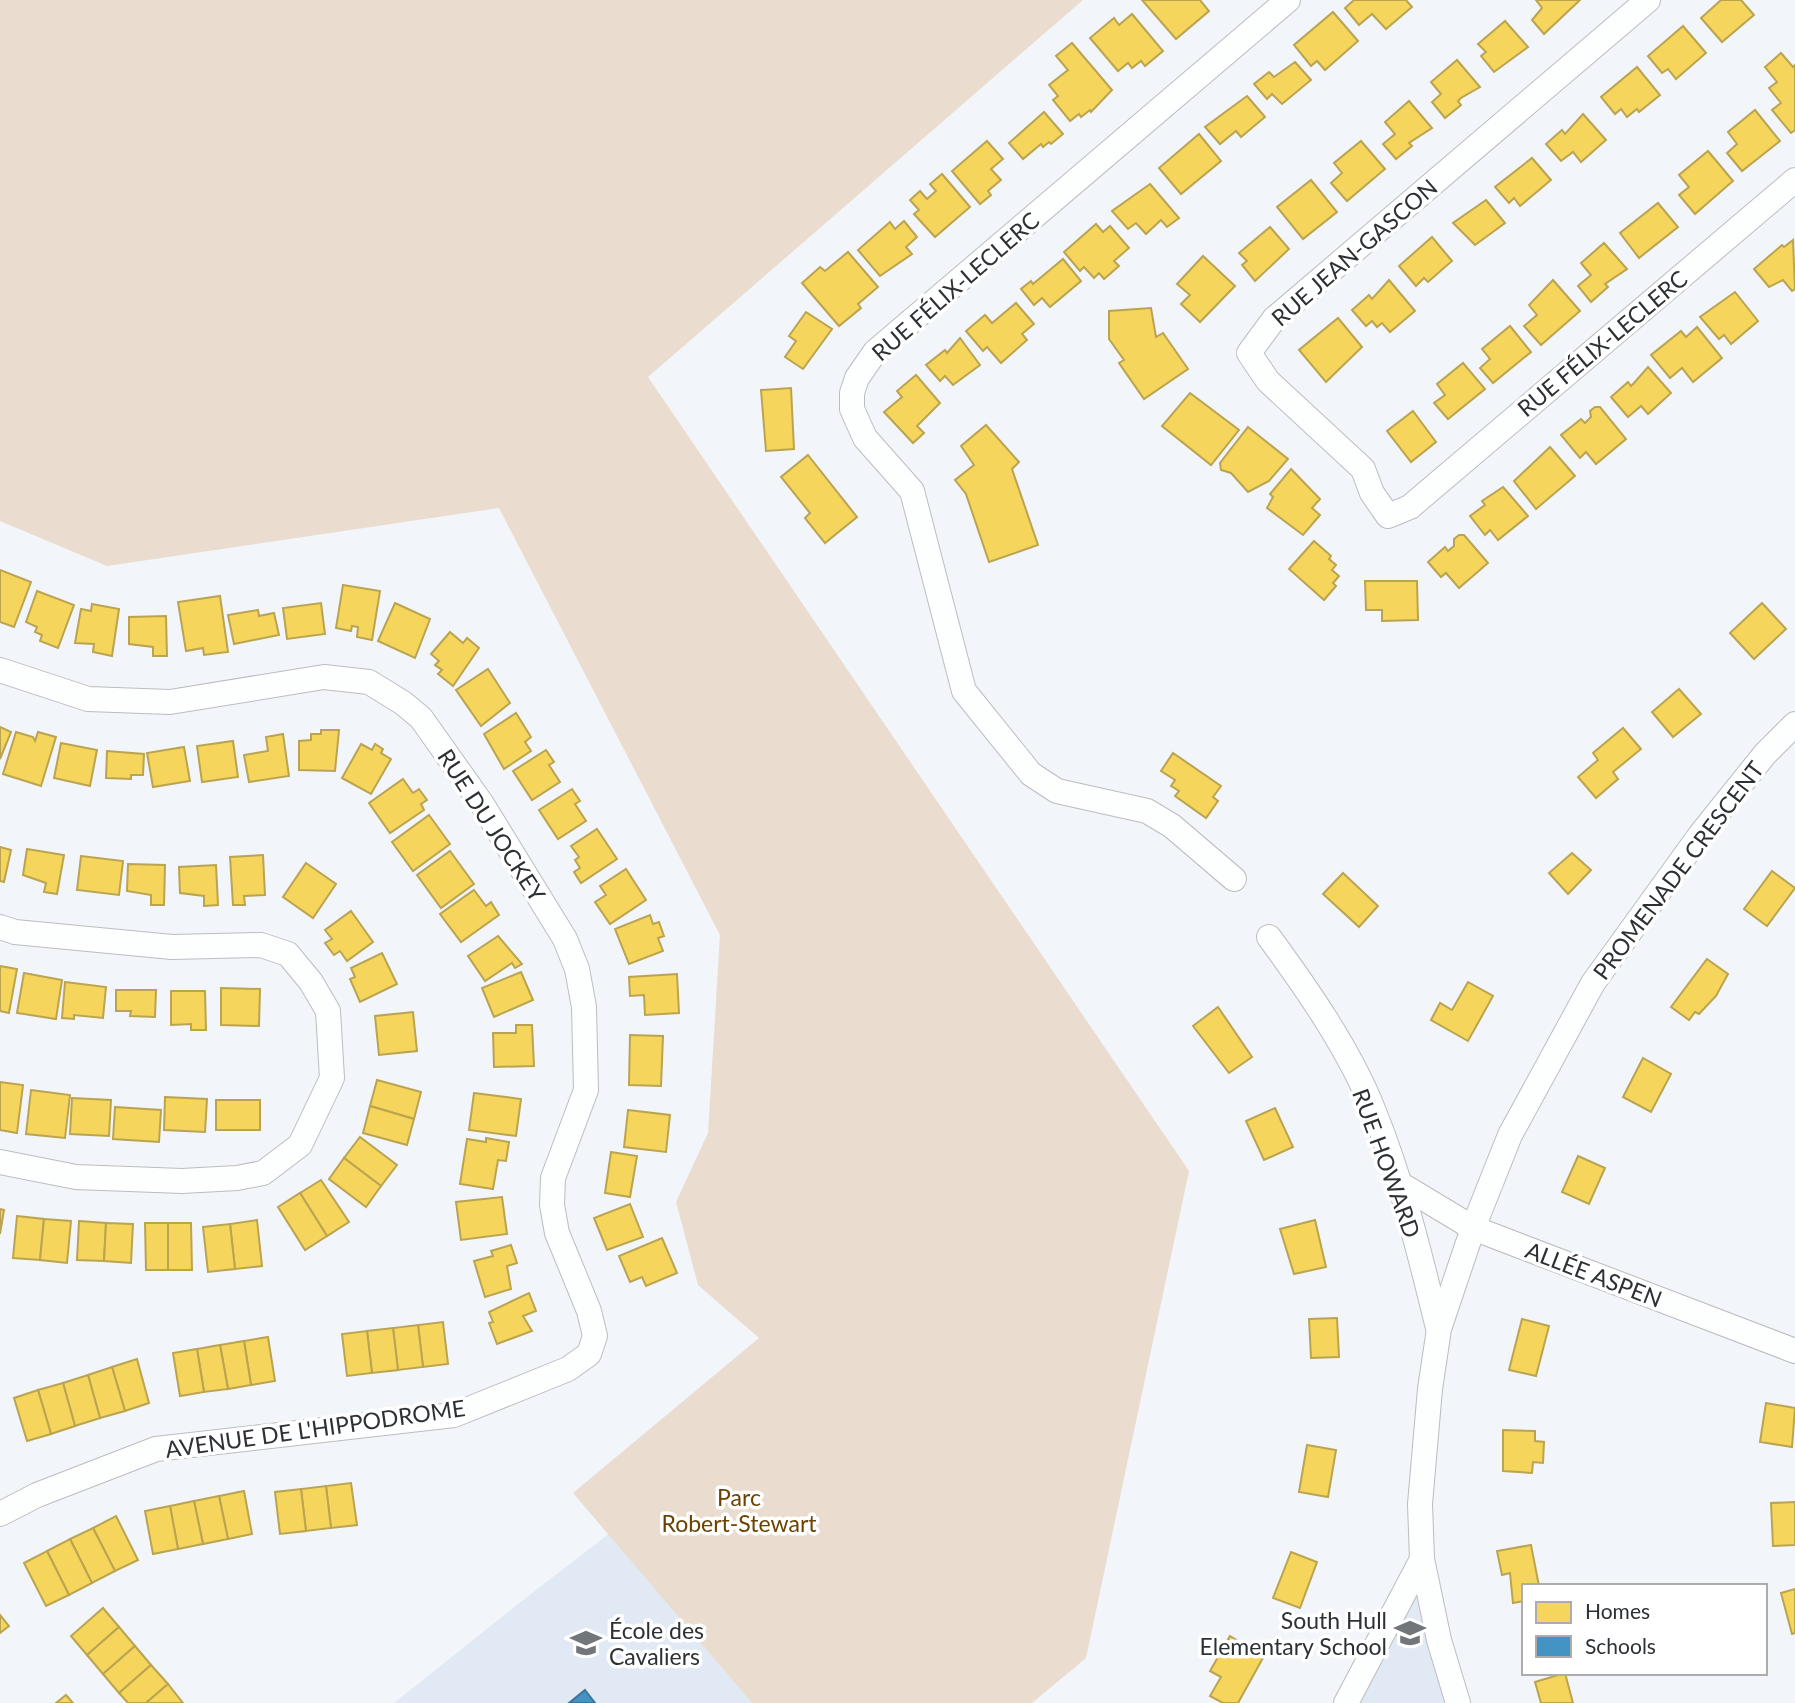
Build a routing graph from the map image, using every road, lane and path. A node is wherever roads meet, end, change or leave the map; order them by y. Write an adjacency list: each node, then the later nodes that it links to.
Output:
1 (1287, 0): 7 (street, RUE FÉLIX-LECLERC)
2 (1648, 0): 4 (street, RUE JEAN-GASCON)
3 (1795, 180): 4 (street, RUE FÉLIX-LECLERC)
4 (1410, 507)
5 (0, 670): 15 (street, RUE DU JOCKEY)
6 (1795, 724): 12 (street, PROMENADE CRESCENT)
7 (1234, 879)
8 (0, 927): 10 (street)
9 (1269, 937): 11 (street, RUE HOWARD)
10 (0, 1162)
11 (1400, 1184): 12 (street, ALLÉE ASPEN); 13 (street, RUE HOWARD)
12 (1473, 1228): 13 (street, PROMENADE CRESCENT); 14 (street, ALLÉE ASPEN)
13 (1439, 1329): 17 (street, PROMENADE CRESCENT)
14 (1795, 1351)
15 (589, 1354): 16 (street, AVENUE DE L'HIPPODROME)
16 (0, 1514)
17 (1422, 1559): 18 (street); 19 (street, PROMENADE CRESCENT)
18 (1346, 1703)
19 (1458, 1703)

